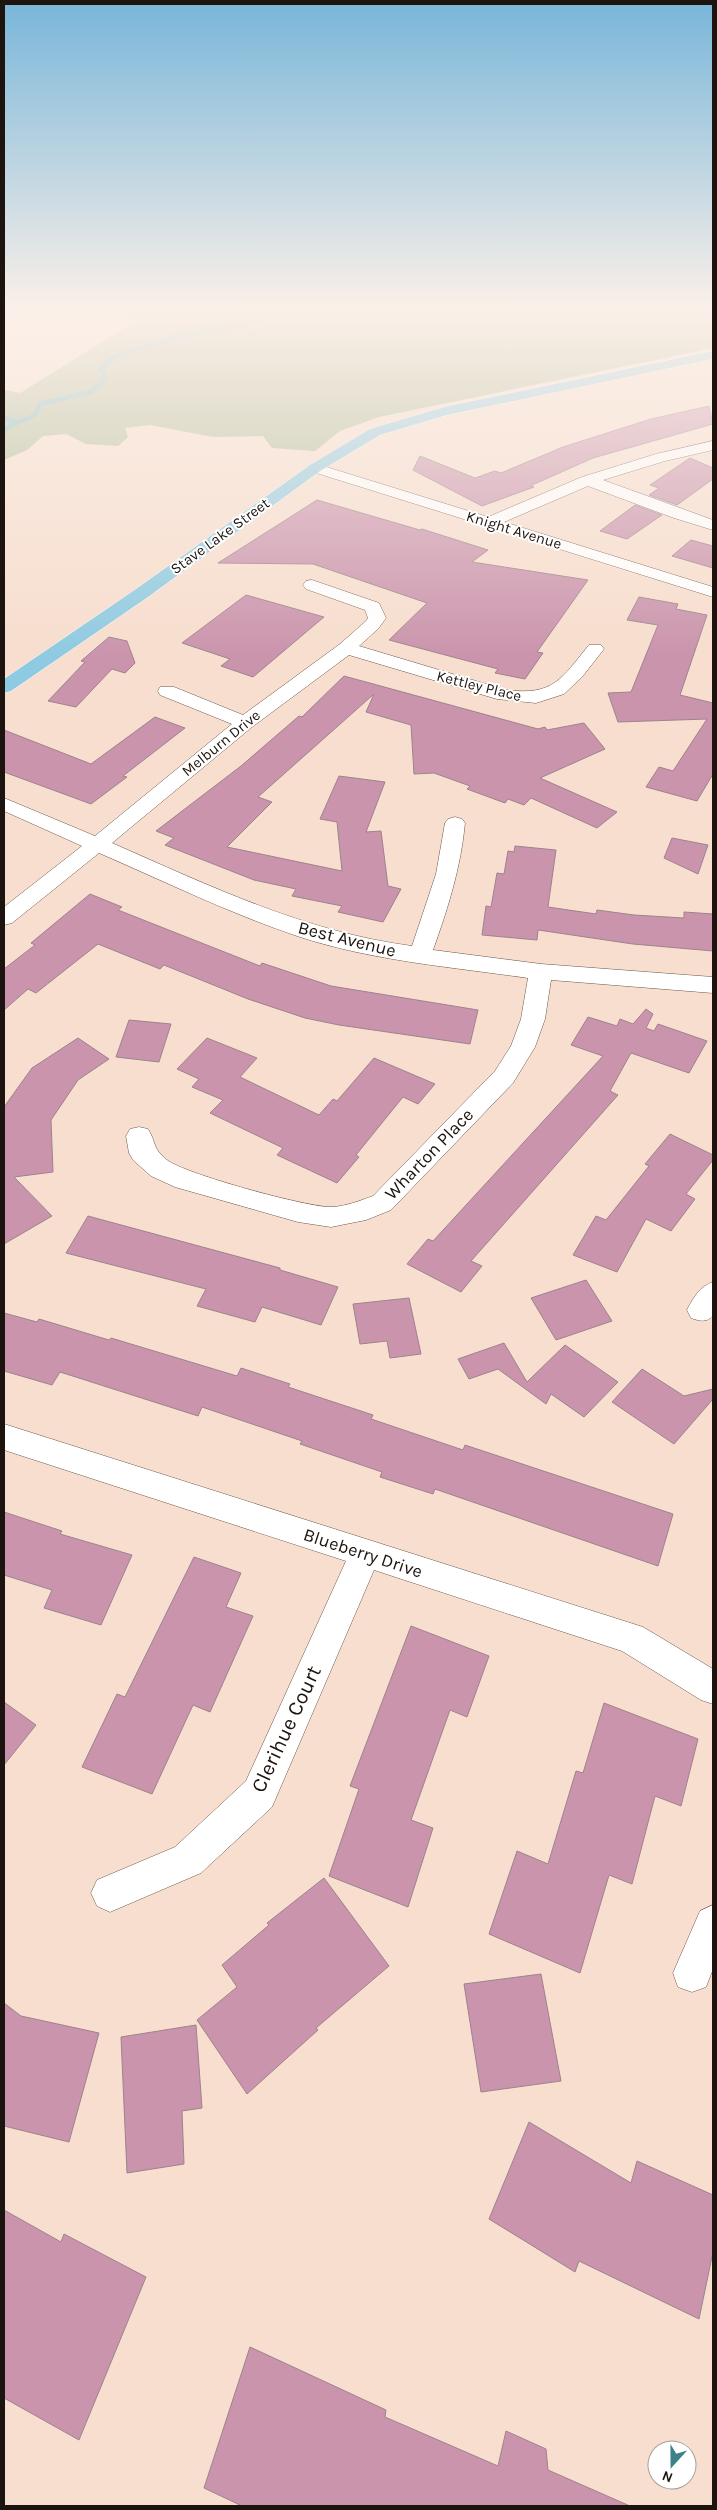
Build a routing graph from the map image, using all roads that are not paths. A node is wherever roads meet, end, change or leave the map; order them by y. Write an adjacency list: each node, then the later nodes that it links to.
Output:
1 (400, 423): 3 (main road, Stave Lake Street)
2 (713, 446): 4 (street)
3 (314, 468): 5 (street, Knight Avenue); 11 (main road, Stave Lake Street)
4 (588, 480): 5 (street); 6 (street)
5 (490, 522): 8 (street, Knight Avenue)
6 (713, 525)
7 (312, 585): 9 (street, Melburn Drive)
8 (713, 592)
9 (346, 648): 10 (street, Kettley Place); 13 (street, Melburn Drive)
10 (595, 649)
11 (4, 687)
12 (167, 691): 13 (street)
13 (244, 723): 16 (street, Melburn Drive)
14 (4, 804): 16 (street, Best Avenue)
15 (454, 823): 18 (street)
16 (97, 845): 17 (street, Melburn Drive); 18 (street, Best Avenue)
17 (4, 918)
18 (420, 955): 19 (street, Best Avenue)
19 (541, 972): 20 (street, Best Avenue); 21 (street, Wharton Place)
20 (713, 985)
21 (140, 1136)
22 (4, 1437): 23 (street, Blueberry Drive)
23 (365, 1554): 24 (street, Blueberry Drive); 25 (street, Clerihue Court)
24 (713, 1688)
25 (110, 1894)
26 (713, 1924): 27 (street)
27 (692, 1973)

